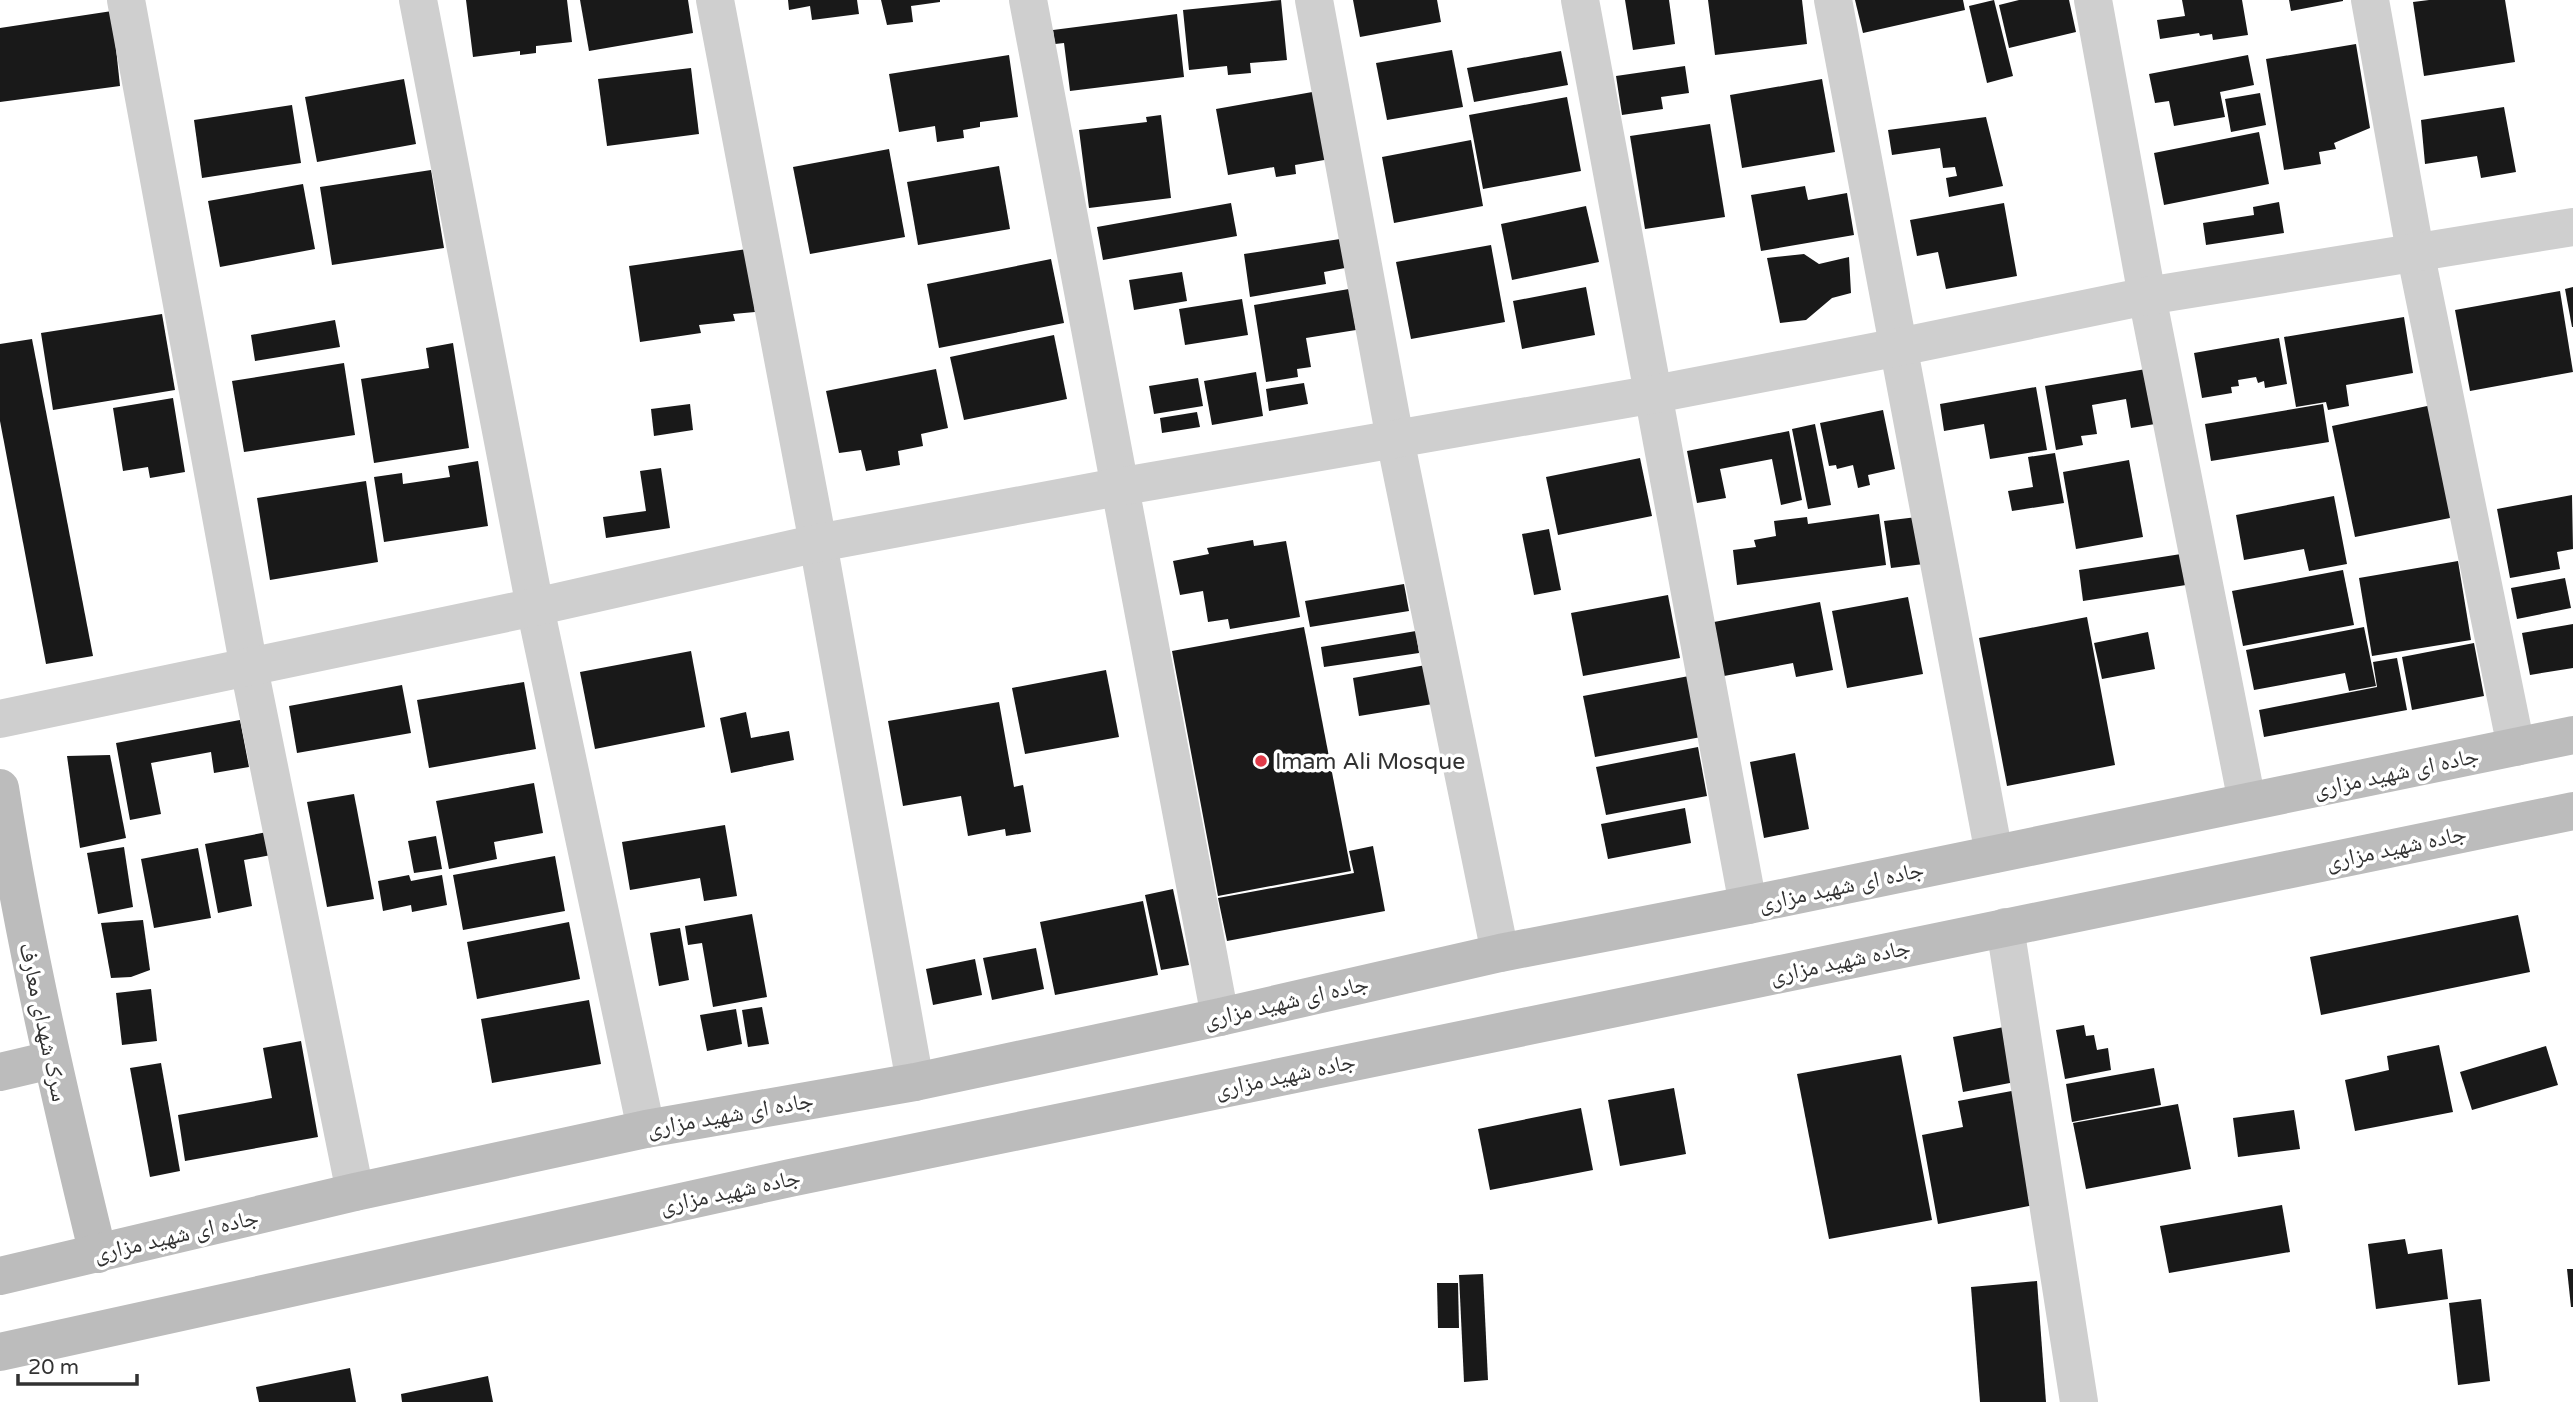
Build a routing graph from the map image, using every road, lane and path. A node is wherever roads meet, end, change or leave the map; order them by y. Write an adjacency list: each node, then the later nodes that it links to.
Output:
1 (126, 0): 19 (street)
2 (418, 0): 18 (street)
3 (715, 0): 17 (street)
4 (1028, 0): 16 (street)
5 (1314, 0): 15 (street)
6 (1580, 0): 14 (street)
7 (1833, 0): 13 (street)
8 (2093, 0): 12 (street)
9 (2370, 0): 11 (street)
10 (2573, 227): 11 (street)
11 (2415, 251): 12 (street); 22 (street)
12 (2147, 296): 13 (street); 24 (street)
13 (1899, 347): 14 (street); 26 (street)
14 (1655, 394): 15 (street); 27 (street)
15 (1395, 439): 16 (street); 29 (street)
16 (1118, 487): 17 (street); 30 (street)
17 (818, 543): 18 (street); 33 (street)
18 (535, 607): 19 (street); 34 (street)
19 (248, 668): 20 (street); 35 (street)
20 (0, 719)
21 (2573, 735): 22 (main road, جاده ای شهید مزاری)
22 (2516, 747): 24 (main road, جاده ای شهید مزاری)
23 (0, 788): 31 (main road, سرک شهدای معارف)
24 (2247, 802): 26 (main road, جاده ای شهید مزاری)
25 (2573, 811): 28 (main road, جاده شهید مزاری)
26 (1994, 854): 27 (main road, جاده ای شهید مزاری)
27 (1748, 905): 29 (main road, جاده ای شهید مزاری)
28 (2006, 927): 38 (main road, جاده شهید مزاری); 39 (street)
29 (1500, 953): 30 (main road, جاده ای شهید مزاری)
30 (1220, 1017): 33 (main road, جاده ای شهید مزاری)
31 (51, 1060): 32 (main road); 36 (main road, سرک شهدای معارف)
32 (0, 1072)
33 (915, 1082): 34 (main road, جاده ای شهید مزاری)
34 (646, 1129): 35 (main road, جاده ای شهید مزاری)
35 (355, 1192): 36 (main road, جاده ای شهید مزاری)
36 (97, 1254): 37 (main road, جاده ای شهید مزاری)
37 (1, 1270)
38 (0, 1352)
39 (2079, 1402)

